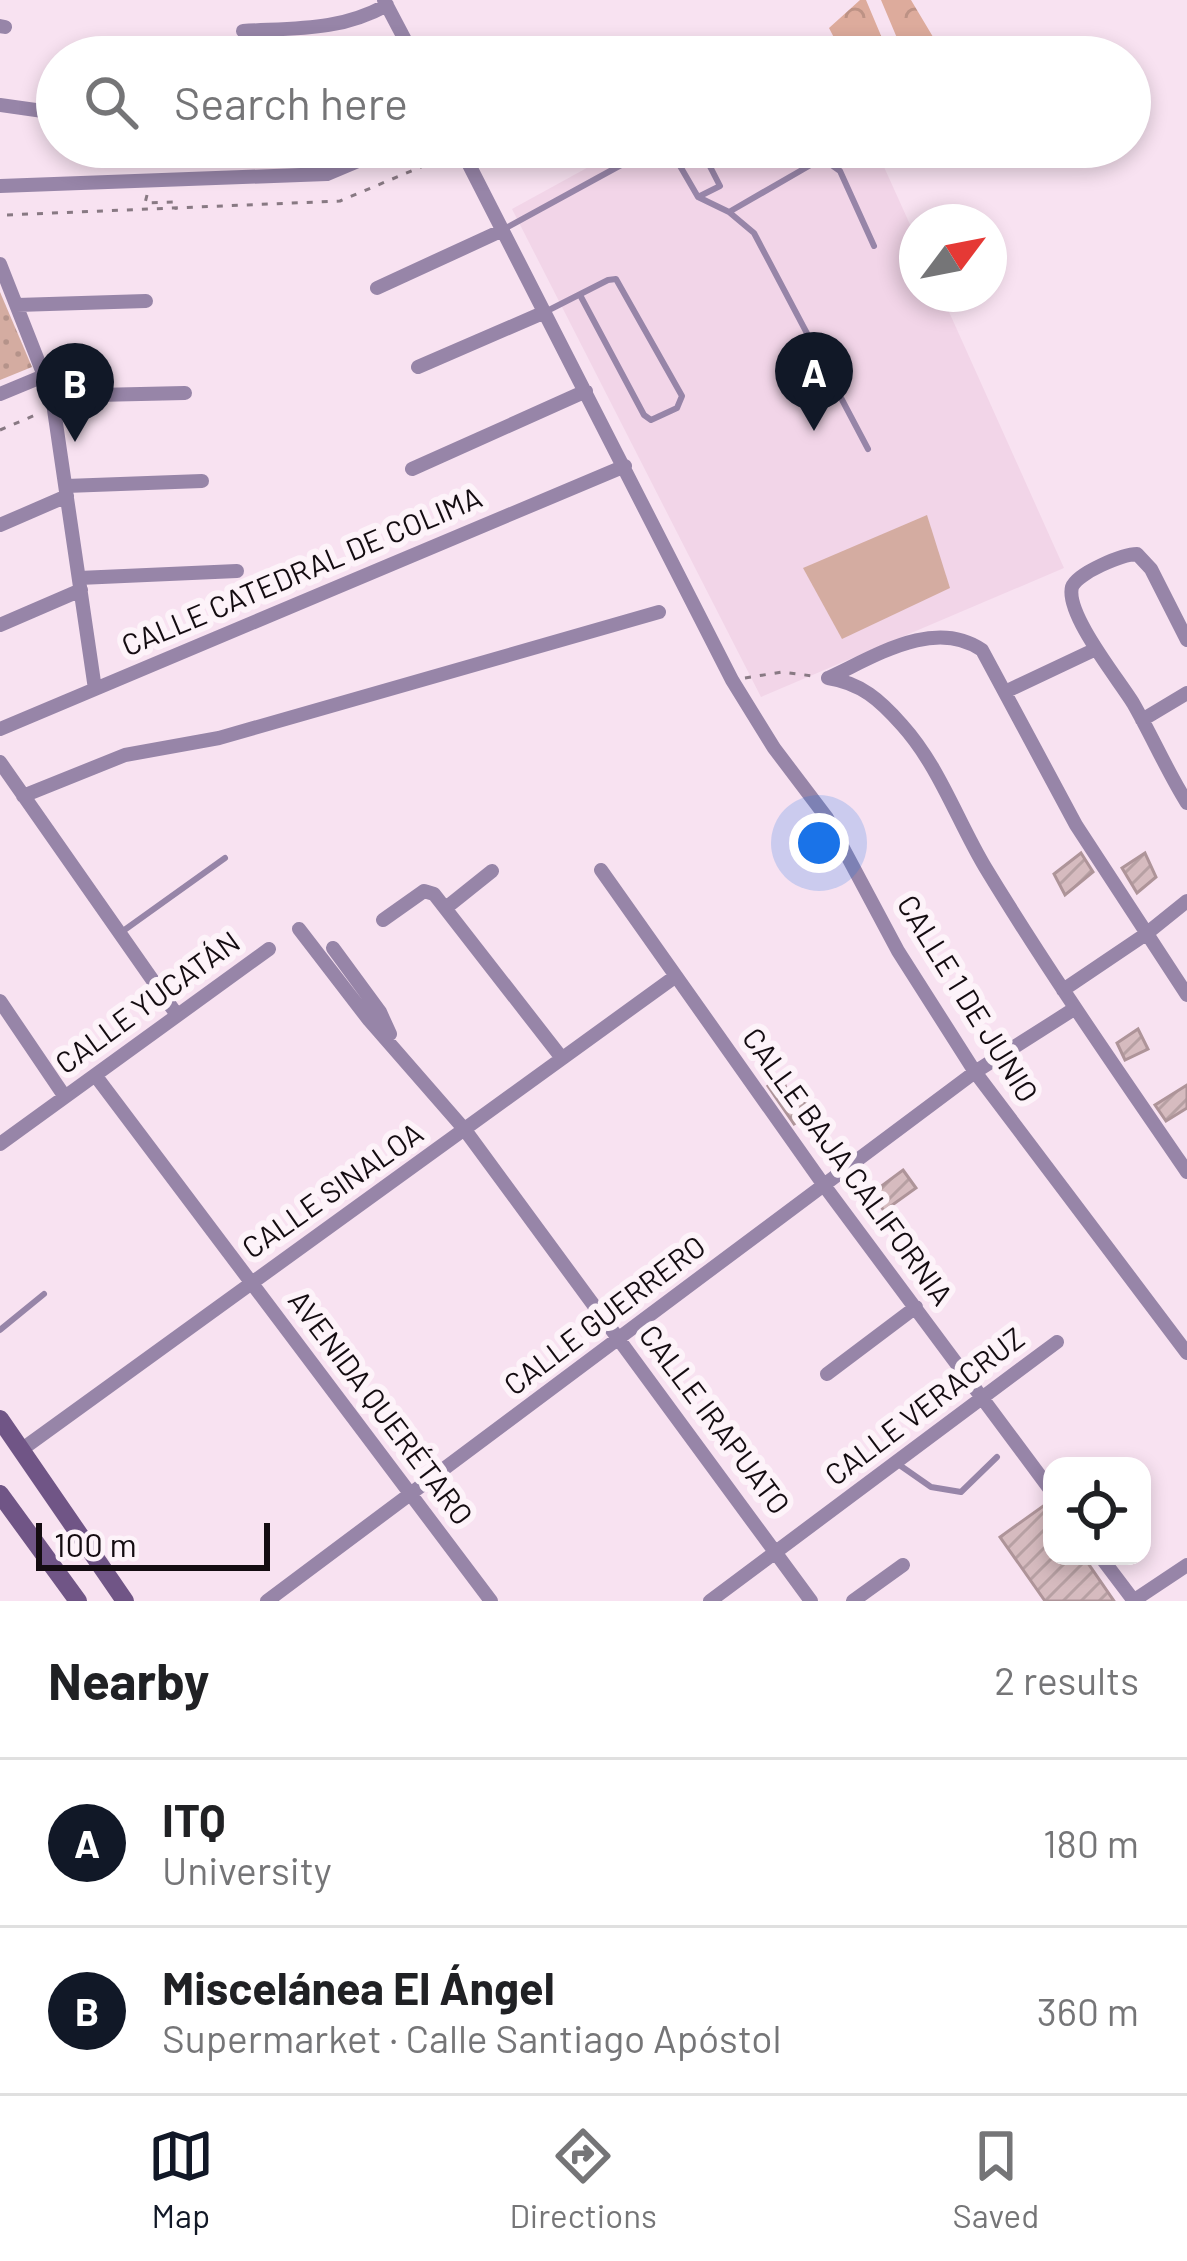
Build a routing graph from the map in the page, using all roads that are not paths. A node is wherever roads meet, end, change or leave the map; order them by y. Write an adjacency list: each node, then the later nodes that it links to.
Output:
1 (385, 3): 2 (street); 3 (street)
2 (243, 31)
3 (403, 36)
4 (0, 105): 5 (street)
5 (36, 110)
6 (343, 168): 13 (street)
7 (471, 168): 16 (street, CALLE 1 DE JUNIO)
8 (616, 168): 16 (lane)
9 (681, 168): 14 (lane)
10 (711, 168): 14 (lane)
11 (805, 168): 15 (lane)
12 (837, 168): 17 (lane)
13 (0, 186)
14 (698, 197): 15 (lane)
15 (730, 212): 30 (lane)
16 (503, 230): 19 (street); 23 (street, CALLE 1 DE JUNIO)
17 (874, 246)
18 (0, 264): 22 (street)
19 (377, 288)
20 (580, 295): 20 (lane); 23 (lane)
21 (146, 301): 22 (street)
22 (17, 305): 25 (street)
23 (545, 312): 24 (street); 26 (street, CALLE 1 DE JUNIO)
24 (418, 367)
25 (46, 375): 28 (street); 29 (street)
26 (586, 391): 31 (street, CALLE 1 DE JUNIO); 32 (street)
27 (184, 393): 29 (street)
28 (0, 394)
29 (52, 402): 34 (street)
30 (868, 449)
31 (625, 466): 42 (street, CALLE CATEDRAL DE COLIMA); 69 (street, CALLE 1 DE JUNIO)
32 (412, 469)
33 (202, 481): 34 (street)
34 (66, 491): 35 (street); 37 (street)
35 (0, 525)
36 (237, 571): 37 (street)
37 (80, 584): 39 (street); 42 (street)
38 (659, 613): 48 (street)
39 (0, 625)
40 (1187, 640): 41 (street)
41 (1096, 649): 43 (street); 45 (street)
42 (95, 689): 46 (street, CALLE CATEDRAL DE COLIMA)
43 (1007, 691): 58 (street); 62 (street)
44 (1187, 693): 45 (street)
45 (1142, 720): 49 (street)
46 (0, 729)
47 (0, 762): 48 (street)
48 (23, 796): 57 (street)
49 (1187, 803)
50 (225, 858): 57 (lane)
51 (601, 870): 61 (street, CALLE BAJA CALIFORNIA)
52 (492, 872): 54 (street)
53 (1187, 901): 58 (street)
54 (447, 907): 55 (street); 68 (street)
55 (383, 920)
56 (299, 929): 67 (street, CALLE IRAPUATO)
57 (120, 933): 66 (street)
58 (1146, 934): 62 (street); 63 (street)
59 (269, 949): 66 (street, CALLE YUCATÁN)
60 (333, 949): 67 (street, CALLE IRAPUATO)
61 (676, 976): 68 (street, CALLE SINALOA); 75 (street, CALLE BAJA CALIFORNIA)
62 (1063, 990): 65 (street)
63 (1187, 995)
64 (0, 1001): 71 (street)
65 (1074, 1009): 69 (street, CALLE GUERRERO); 74 (street)
66 (177, 1015): 70 (street, CALLE YUCATÁN)
67 (395, 1046): 72 (street, CALLE IRAPUATO)
68 (561, 1057): 72 (street, CALLE SINALOA)
69 (975, 1072): 75 (street, CALLE GUERRERO); 82 (street, CALLE 1 DE JUNIO)
70 (95, 1075): 71 (street, CALLE YUCATÁN); 76 (street, AVENIDA QUERÉTARO)
71 (64, 1097): 73 (street, CALLE YUCATÁN)
72 (465, 1130): 76 (street, CALLE SINALOA); 80 (street, CALLE IRAPUATO)
73 (0, 1144)
74 (1187, 1172)
75 (824, 1184): 78 (street, CALLE BAJA CALIFORNIA); 80 (street, CALLE GUERRERO)
76 (252, 1282): 86 (street, CALLE SINALOA); 91 (street, AVENIDA QUERÉTARO)
77 (44, 1294): 79 (lane)
78 (916, 1307): 83 (street); 84 (street, CALLE BAJA CALIFORNIA)
79 (0, 1330)
80 (620, 1339): 91 (street, CALLE GUERRERO); 92 (street, CALLE IRAPUATO)
81 (1057, 1342): 84 (street, CALLE VERACRUZ)
82 (1187, 1353)
83 (827, 1374)
84 (980, 1397): 88 (street, CALLE VERACRUZ); 89 (street, CALLE BAJA CALIFORNIA)
85 (0, 1418): 86 (main road)
86 (21, 1450): 97 (main road)
87 (997, 1457): 88 (lane)
88 (896, 1461): 92 (street, CALLE VERACRUZ)
89 (1043, 1480)
90 (0, 1494): 96 (main road)
91 (412, 1495): 98 (street, CALLE GUERRERO); 99 (street, AVENIDA QUERÉTARO)
92 (778, 1552): 100 (street, CALLE VERACRUZ); 101 (street, CALLE IRAPUATO)
93 (903, 1565): 102 (street)
94 (1107, 1565): 103 (street)
95 (1187, 1565): 103 (street)
96 (78, 1601)
97 (125, 1601)
98 (268, 1601)
99 (491, 1601)
100 (710, 1601)
101 (811, 1601)
102 (853, 1601)
103 (1133, 1601)

